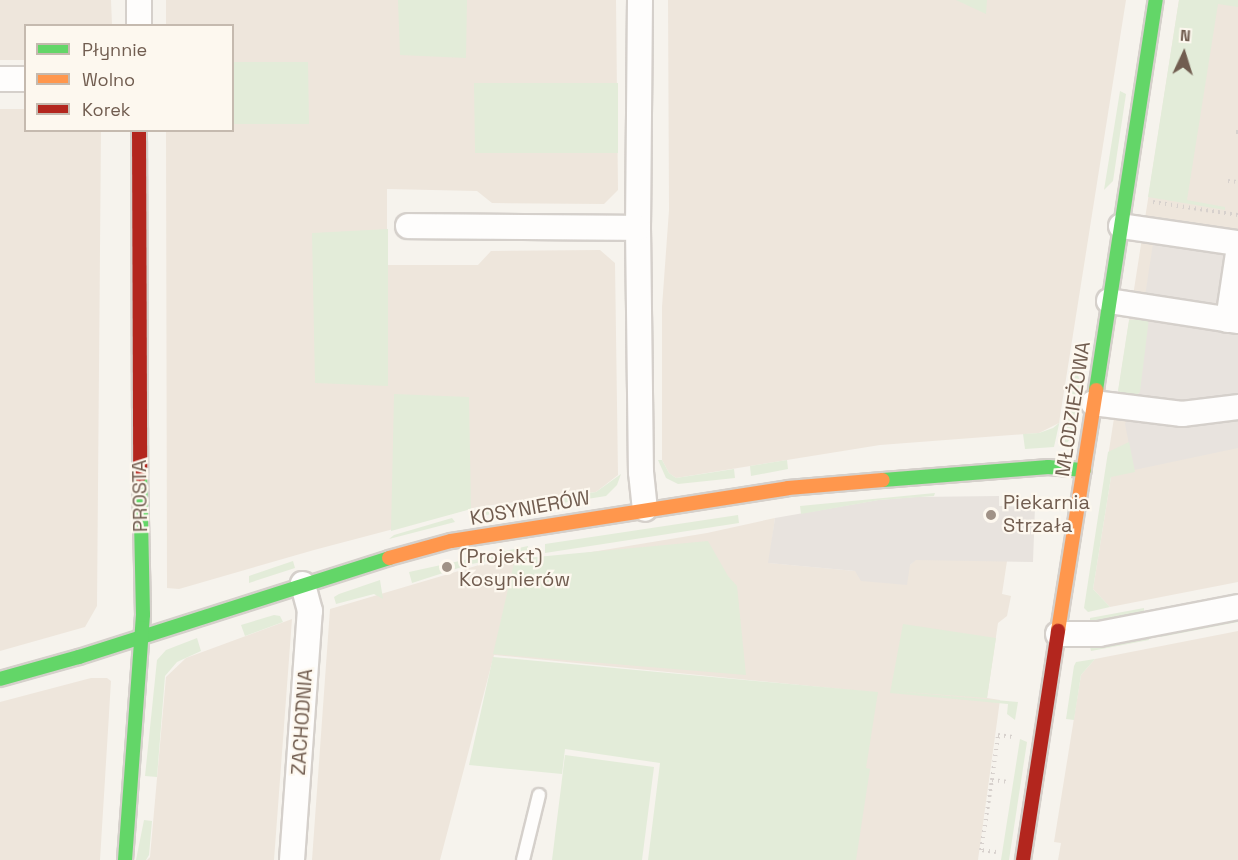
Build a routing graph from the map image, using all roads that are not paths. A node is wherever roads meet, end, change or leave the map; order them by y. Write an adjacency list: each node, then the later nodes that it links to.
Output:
1 (139, 0): 4 (street)
2 (640, 0): 10 (street)
3 (1155, 0): 9 (street, MŁODZIEŻOWA)
4 (139, 24)
5 (0, 79): 6 (street)
6 (24, 79)
7 (139, 132): 22 (street, PROSTA)
8 (408, 226): 10 (street)
9 (1121, 226): 11 (street); 13 (street, MŁODZIEŻOWA)
10 (639, 228): 18 (street)
11 (1238, 243)
12 (1238, 253): 14 (street)
13 (1109, 301): 14 (street); 15 (street, MŁODZIEŻOWA)
14 (1233, 321)
15 (1093, 403): 16 (street); 17 (street, MŁODZIEŻOWA)
16 (1238, 406)
17 (1084, 470): 18 (street, KOSYNIERÓW); 21 (street, MŁODZIEŻOWA)
18 (645, 509): 19 (street, KOSYNIERÓW)
19 (303, 584): 22 (street, KOSYNIERÓW); 26 (street, ZACHODNIA)
20 (1238, 607): 21 (street)
21 (1058, 634): 28 (street, MŁODZIEŻOWA)
22 (140, 637): 23 (street, KOSYNIERÓW); 25 (street, PROSTA)
23 (0, 679)
24 (539, 795): 27 (lane)
25 (125, 860)
26 (292, 860)
27 (523, 860)
28 (1023, 860)

